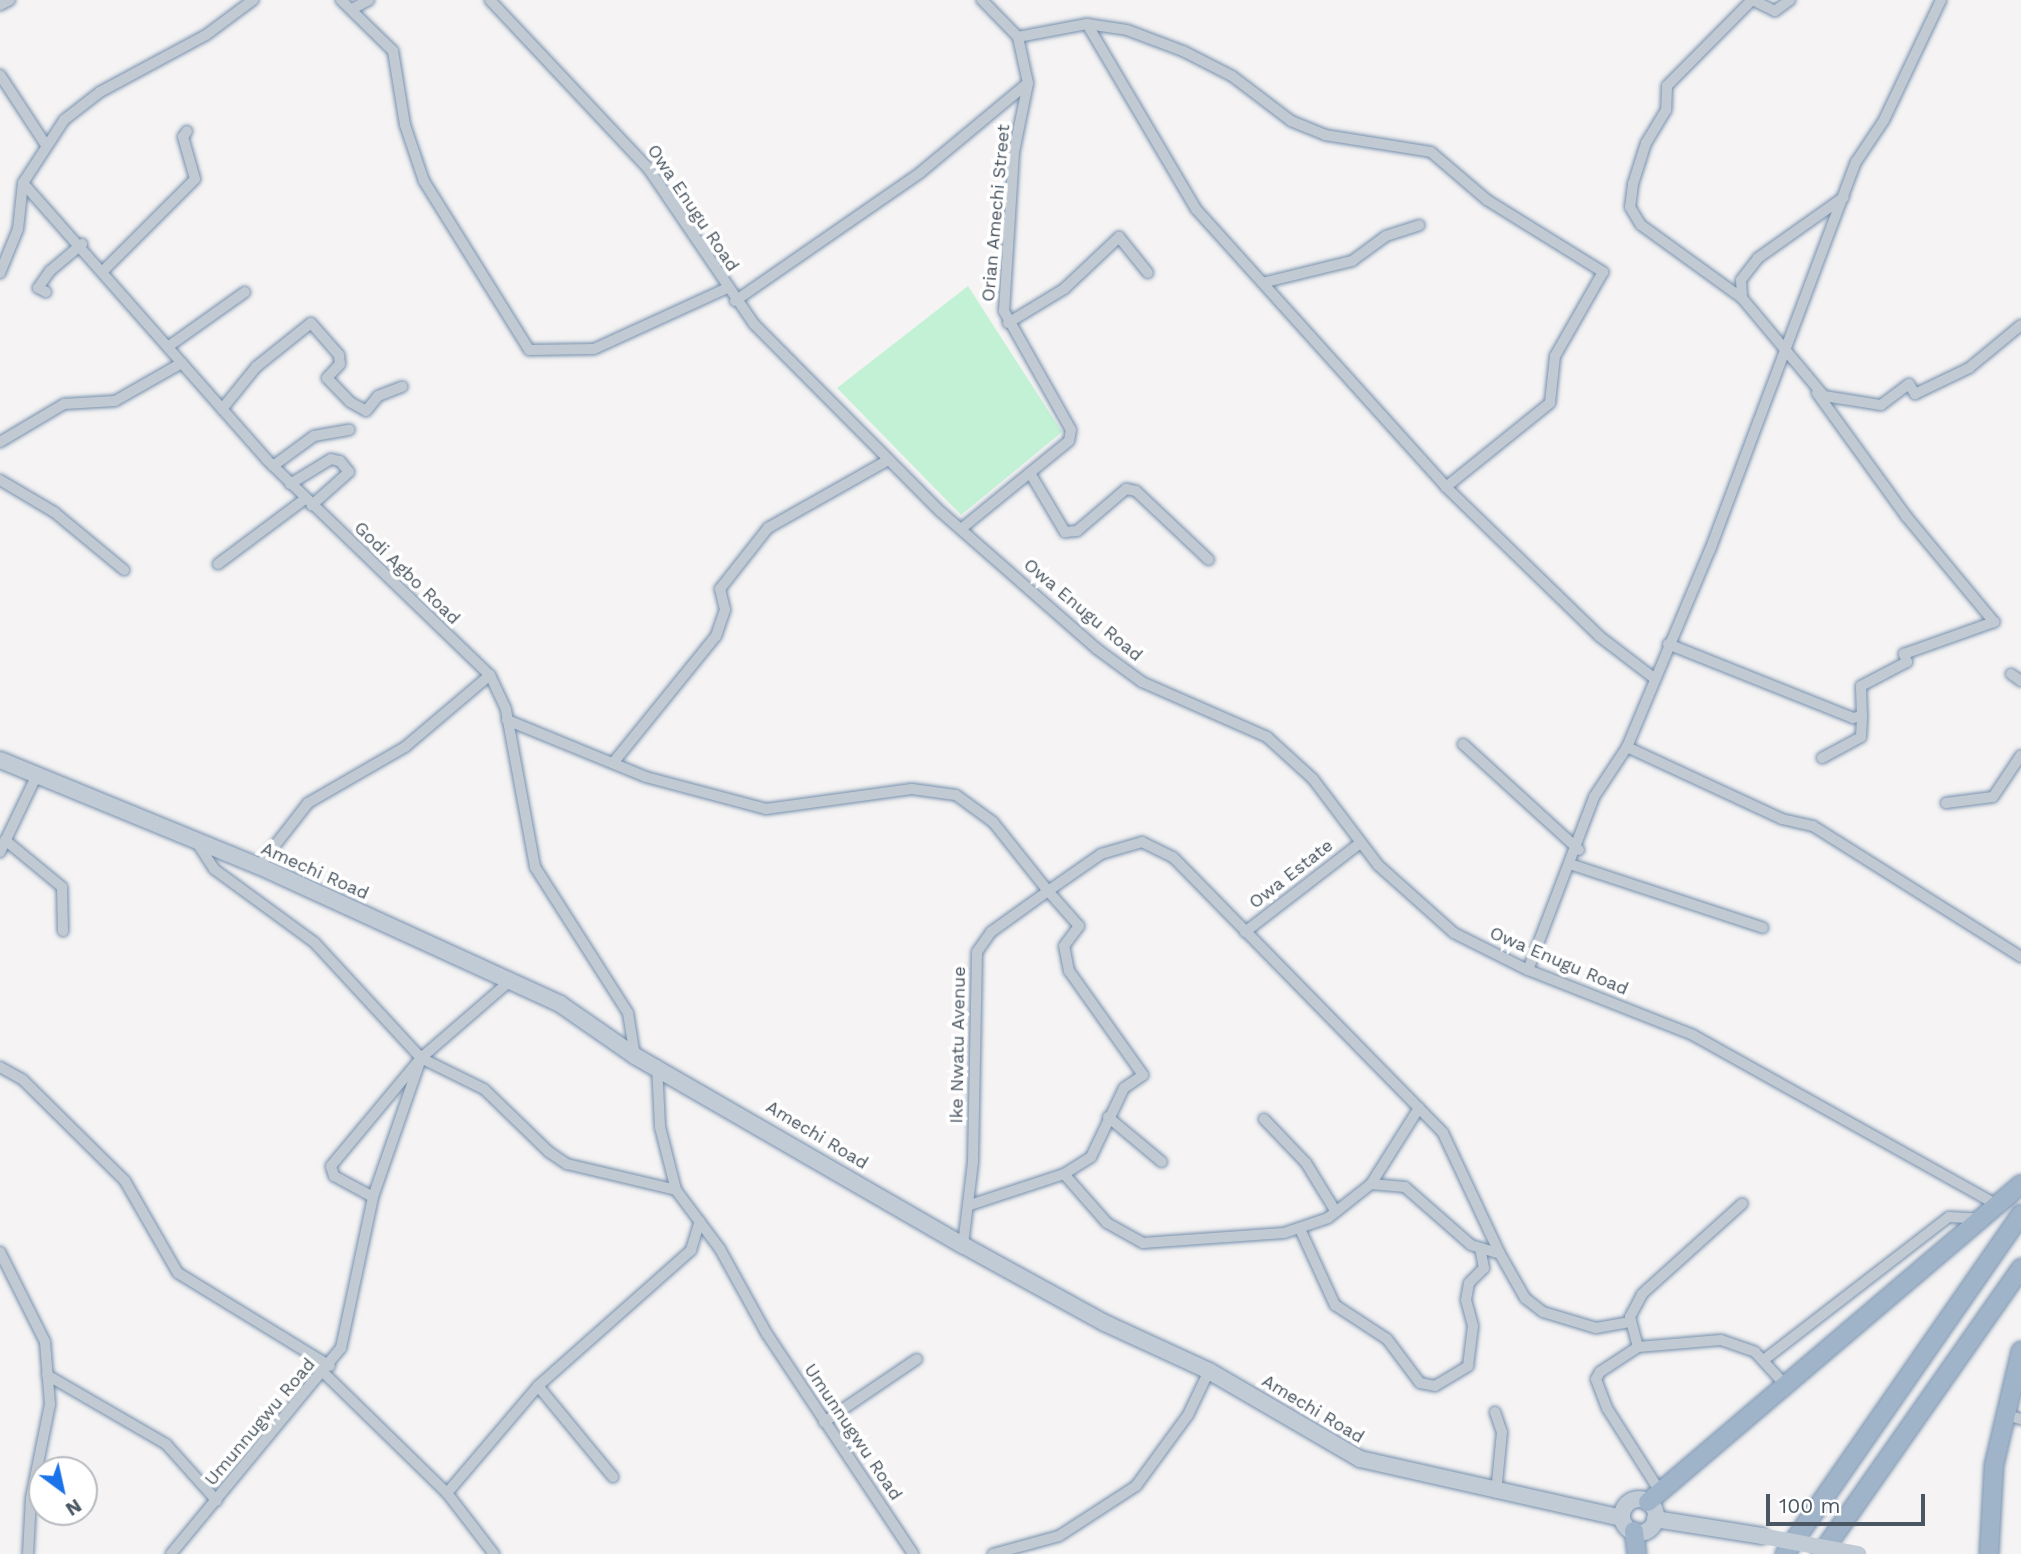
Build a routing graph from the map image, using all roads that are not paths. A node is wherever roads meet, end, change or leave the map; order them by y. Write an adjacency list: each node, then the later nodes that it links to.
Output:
1 (10, 0): 10 (street)
2 (253, 0): 9 (street)
3 (341, 0): 11 (street)
4 (369, 0): 11 (street)
5 (490, 0): 28 (street, Owa Enugu Road)
6 (982, 0): 13 (street)
7 (1790, 0): 31 (street)
8 (1941, 0): 21 (street)
9 (238, 4): 19 (street)
10 (0, 5)
11 (352, 9): 28 (street)
12 (1087, 24): 13 (street); 27 (street); 48 (street)
13 (1018, 37): 15 (street, Orian Amechi Street)
14 (0, 75): 16 (street)
15 (1028, 83): 32 (street, Orian Amechi Street); 33 (street, Orian Amechi Street)
16 (13, 95): 17 (street); 19 (street)
17 (0, 97)
18 (187, 131): 24 (street)
19 (46, 145): 20 (street)
20 (23, 183): 23 (street, Godi Agbo Road); 26 (street)
21 (1844, 197): 31 (street); 36 (street)
22 (1419, 225): 27 (street)
23 (82, 244): 24 (street, Godi Agbo Road); 29 (street)
24 (105, 269): 35 (street, Godi Agbo Road)
25 (1148, 272): 33 (street)
26 (0, 273)
27 (1266, 282): 48 (street)
28 (727, 288): 32 (street, Owa Enugu Road)
29 (46, 292)
30 (245, 292): 35 (street)
31 (1742, 298): 36 (street)
32 (735, 301): 43 (street, Owa Enugu Road)
33 (1007, 323): 45 (street, Orian Amechi Street)
34 (2021, 325): 39 (street)
35 (169, 346): 37 (street, Godi Agbo Road)
36 (1783, 349): 39 (street); 54 (street)
37 (182, 363): 40 (street, Godi Agbo Road); 42 (street)
38 (402, 387): 40 (street)
39 (1816, 391): 57 (street)
40 (222, 409): 44 (street, Godi Agbo Road)
41 (349, 430): 44 (street)
42 (0, 442)
43 (888, 460): 50 (street, Owa Enugu Road); 64 (street)
44 (273, 466): 47 (street, Godi Agbo Road)
45 (1030, 473): 50 (street, Orian Amechi Street); 51 (street)
46 (0, 480): 53 (street)
47 (290, 484): 49 (street, Godi Agbo Road); 49 (street)
48 (1446, 487): 56 (street)
49 (308, 502): 52 (street); 55 (street, Godi Agbo Road)
50 (961, 529): 69 (street, Owa Enugu Road)
51 (1209, 560)
52 (218, 564)
53 (124, 570)
54 (1668, 645): 56 (street); 57 (street)
55 (490, 675): 58 (street, Godi Agbo Road); 73 (street)
56 (1654, 678): 60 (street)
57 (1858, 717): 62 (street)
58 (507, 720): 64 (street); 81 (street, Godi Agbo Road)
59 (1463, 744): 70 (street)
60 (1627, 747): 70 (street); 78 (street)
61 (2021, 755): 66 (street)
62 (1822, 758)
63 (0, 760): 65 (main road, Amechi Road)
64 (613, 763): 74 (street)
65 (36, 777): 67 (street); 68 (main road, Amechi Road)
66 (1946, 803)
67 (5, 840): 71 (street); 76 (street)
68 (195, 841): 73 (main road, Amechi Road); 82 (street)
69 (1359, 844): 77 (street, Owa Estate); 79 (street, Owa Enugu Road)
70 (1579, 850): 72 (street)
71 (0, 852)
72 (1573, 865): 75 (street); 79 (street)
73 (259, 866): 80 (main road, Amechi Road)
74 (1048, 891): 77 (street, Ike Nwatu Avenue); 86 (street); 96 (street, Ike Nwatu Avenue)
75 (1763, 928)
76 (63, 931)
77 (1245, 932): 85 (street, Ike Nwatu Avenue)
78 (2021, 957)
79 (1528, 970): 98 (street, Owa Enugu Road)
80 (510, 981): 81 (main road, Amechi Road); 82 (street)
81 (635, 1056): 83 (main road, Amechi Road)
82 (421, 1058): 93 (street); 94 (street, Umunnugwu Road); 94 (street)
83 (657, 1065): 93 (street, Umunnugwu Road); 102 (main road, Amechi Road)
84 (0, 1067): 112 (street)
85 (1419, 1108): 91 (street); 105 (street, Ike Nwatu Avenue)
86 (1108, 1117): 88 (street); 89 (street)
87 (1264, 1119): 97 (street)
88 (1162, 1162)
89 (1063, 1174): 96 (street); 101 (street)
90 (2021, 1176): 98 (street)
91 (1371, 1184): 97 (street); 103 (street)
92 (2021, 1185): 98 (highway)
93 (676, 1190): 100 (street, Umunnugwu Road)
94 (373, 1197): 112 (street, Umunnugwu Road)
95 (1742, 1203): 107 (street)
96 (970, 1205): 102 (street, Ike Nwatu Avenue)
97 (1336, 1212): 101 (street)
98 (1988, 1213): 111 (street); 116 (highway)
99 (2021, 1214): 134 (highway)
100 (700, 1221): 115 (street); 120 (street, Umunnugwu Road)
101 (1300, 1229): 103 (street)
102 (963, 1245): 113 (main road, Amechi Road)
103 (1479, 1248): 105 (street)
104 (0, 1252): 114 (street)
105 (1500, 1254): 107 (street, Ike Nwatu Avenue)
106 (2021, 1268): 135 (highway)
107 (1630, 1322): 108 (street)
108 (1638, 1347): 111 (street); 125 (street)
109 (2021, 1351): 118 (highway)
110 (917, 1359): 120 (street)
111 (1765, 1359): 116 (street)
112 (327, 1370): 122 (street); 124 (street, Umunnugwu Road)
113 (1209, 1371): 123 (main road, Amechi Road); 132 (street)
114 (47, 1375): 124 (street); 128 (street)
115 (538, 1386): 121 (street); 122 (street)
116 (1786, 1386): 125 (highway)
117 (1496, 1412): 123 (street)
118 (2003, 1414): 119 (street); 137 (highway)
119 (2021, 1419)
120 (824, 1422): 131 (street, Umunnugwu Road)
121 (613, 1477)
122 (447, 1493): 130 (street)
123 (1496, 1493): 126 (main road, Amechi Road)
124 (217, 1501): 129 (street, Umunnugwu Road)
125 (1654, 1503): 126 (main road); 127 (main road); 136 (main road, bridge)
126 (1620, 1518): 127 (main road)
127 (1633, 1531): 133 (highway)
128 (27, 1554)
129 (171, 1554)
130 (494, 1554)
131 (914, 1554)
132 (993, 1554)
133 (1637, 1554)
134 (1785, 1554)
135 (1821, 1554)
136 (1858, 1554)
137 (1989, 1554)

